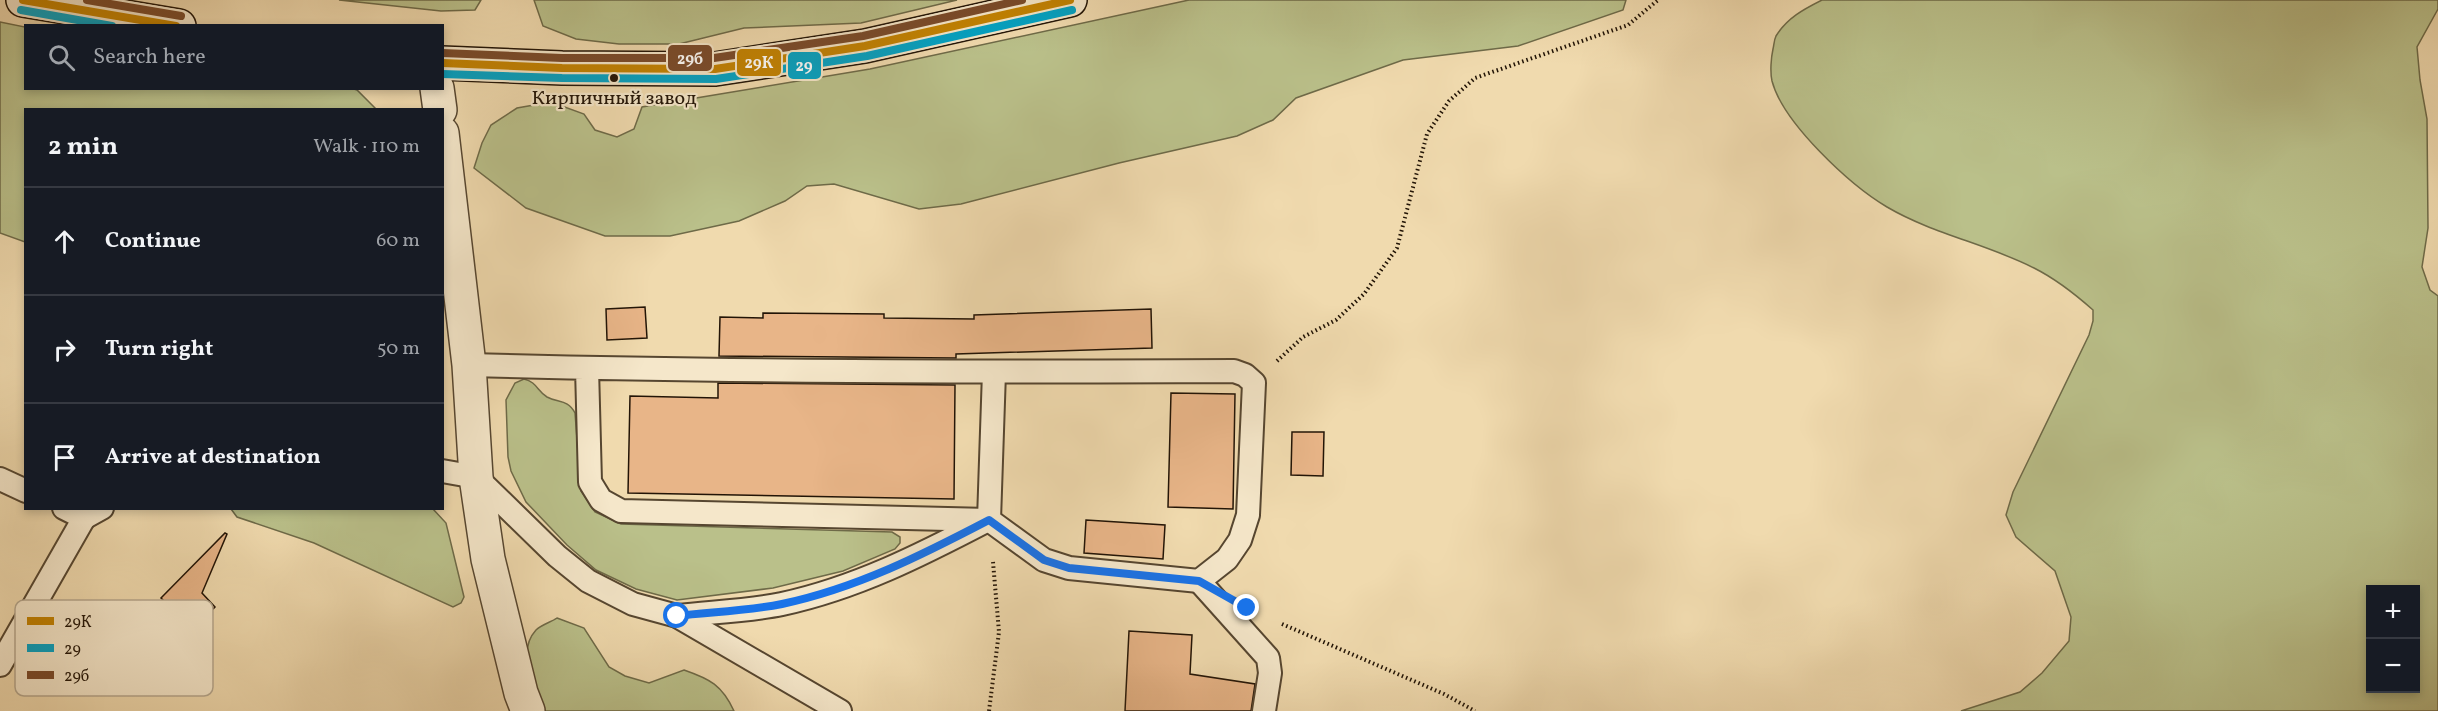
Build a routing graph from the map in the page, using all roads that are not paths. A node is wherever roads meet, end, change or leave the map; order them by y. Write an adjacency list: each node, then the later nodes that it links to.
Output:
1 (23, 0): 3 (main road)
2 (1070, 0): 4 (main road)
3 (167, 24)
4 (444, 63)
5 (437, 90): 6 (main road)
6 (440, 108)
7 (444, 150): 8 (main road)
8 (469, 365): 9 (lane); 12 (main road)
9 (587, 368): 10 (lane); 17 (lane)
10 (994, 372): 17 (lane); 18 (lane)
11 (444, 471): 12 (lane)
12 (476, 477): 20 (lane); 23 (main road)
13 (0, 479): 14 (lane)
14 (24, 489)
15 (76, 510): 16 (lane)
16 (93, 513): 19 (lane)
17 (989, 520): 18 (lane); 20 (lane)
18 (1199, 581): 25 (lane)
19 (40, 600)
20 (677, 616): 24 (lane)
21 (15, 640): 22 (lane)
22 (0, 665)
23 (528, 711)
24 (840, 711)
25 (1264, 711)

